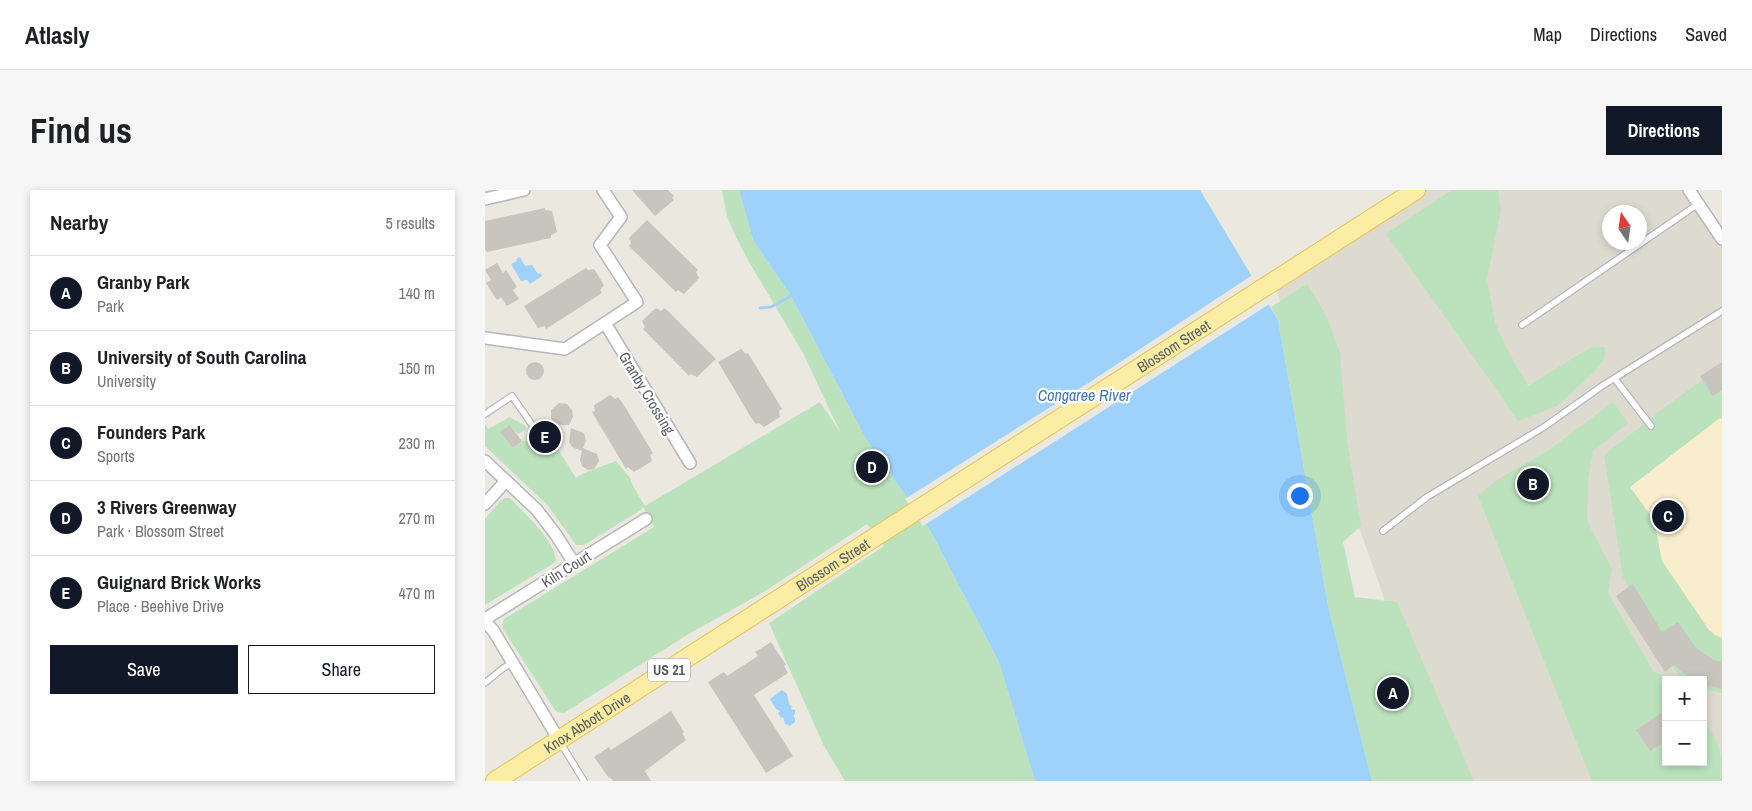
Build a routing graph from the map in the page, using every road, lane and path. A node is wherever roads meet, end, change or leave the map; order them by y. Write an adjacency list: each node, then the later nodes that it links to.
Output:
1 (524, 190): 5 (street)
2 (603, 190): 9 (street)
3 (1416, 190): 23 (main road, Blossom Street / US 21)
4 (1689, 190): 6 (street)
5 (485, 199)
6 (1698, 204): 7 (street); 10 (lane)
7 (1722, 239)
8 (1722, 312): 12 (lane)
9 (605, 323): 11 (street); 17 (street, Granby Crossing)
10 (1522, 324)
11 (485, 338)
12 (1615, 379): 14 (lane); 21 (lane)
13 (485, 414): 15 (lane)
14 (1651, 426)
15 (535, 429)
16 (485, 461): 18 (street)
17 (690, 463)
18 (506, 481): 19 (street); 22 (street)
19 (485, 504)
20 (646, 519): 22 (street, Kiln Court)
21 (1383, 531)
22 (574, 563): 24 (street, Kiln Court)
23 (778, 598): 27 (main road, Knox Abbott Drive / US 21)
24 (485, 621): 25 (street)
25 (512, 663): 26 (lane); 27 (street)
26 (485, 683)
27 (559, 740): 28 (main road, Knox Abbott Drive / US 21); 29 (lane)
28 (495, 781)
29 (584, 781)

